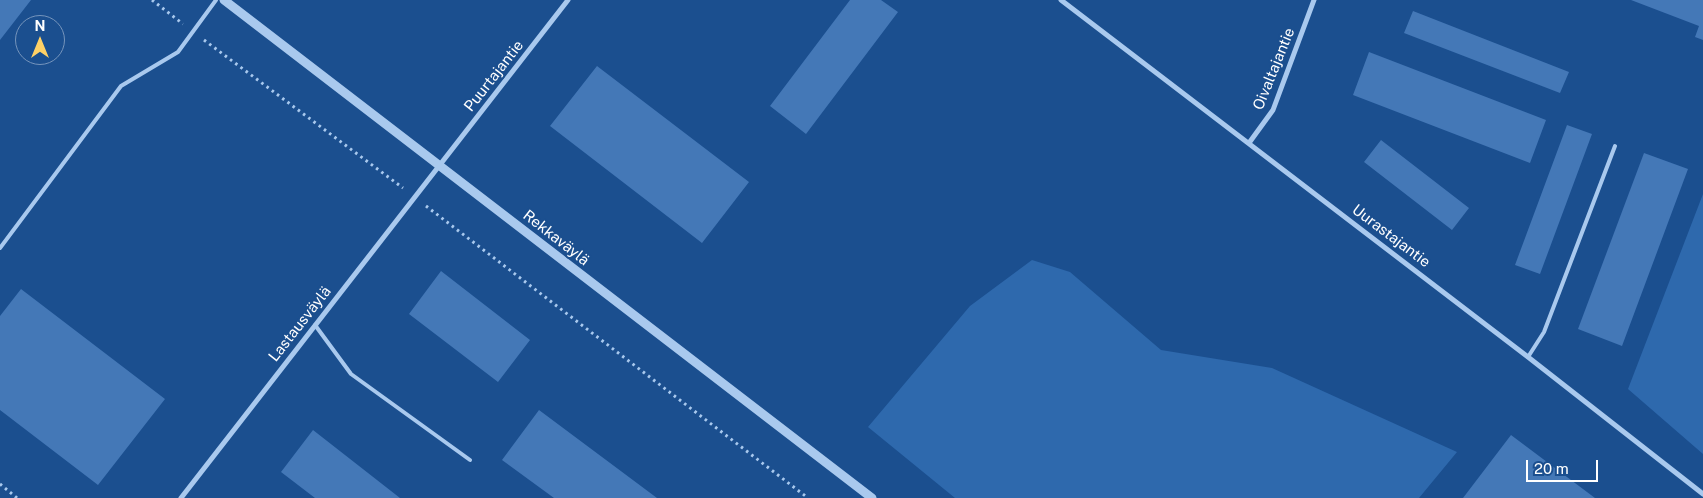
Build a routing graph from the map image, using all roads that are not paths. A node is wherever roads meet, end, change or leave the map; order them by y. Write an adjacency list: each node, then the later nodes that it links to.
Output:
1 (216, 0): 9 (lane)
2 (224, 0): 8 (street, Rekkaväylä)
3 (568, 0): 8 (street, Puurtajantie)
4 (1061, 0): 6 (street, Uurastajantie)
5 (1314, 0): 6 (street, Oivaltajantie)
6 (1249, 143): 11 (street, Uurastajantie)
7 (1615, 146): 11 (lane)
8 (439, 166): 10 (street, Lastausväylä); 15 (street, Rekkaväylä)
9 (0, 248)
10 (315, 325): 12 (lane); 14 (street, Lastausväylä)
11 (1528, 357): 13 (street, Uurastajantie)
12 (470, 460)
13 (1703, 494)
14 (181, 498)
15 (872, 498)

